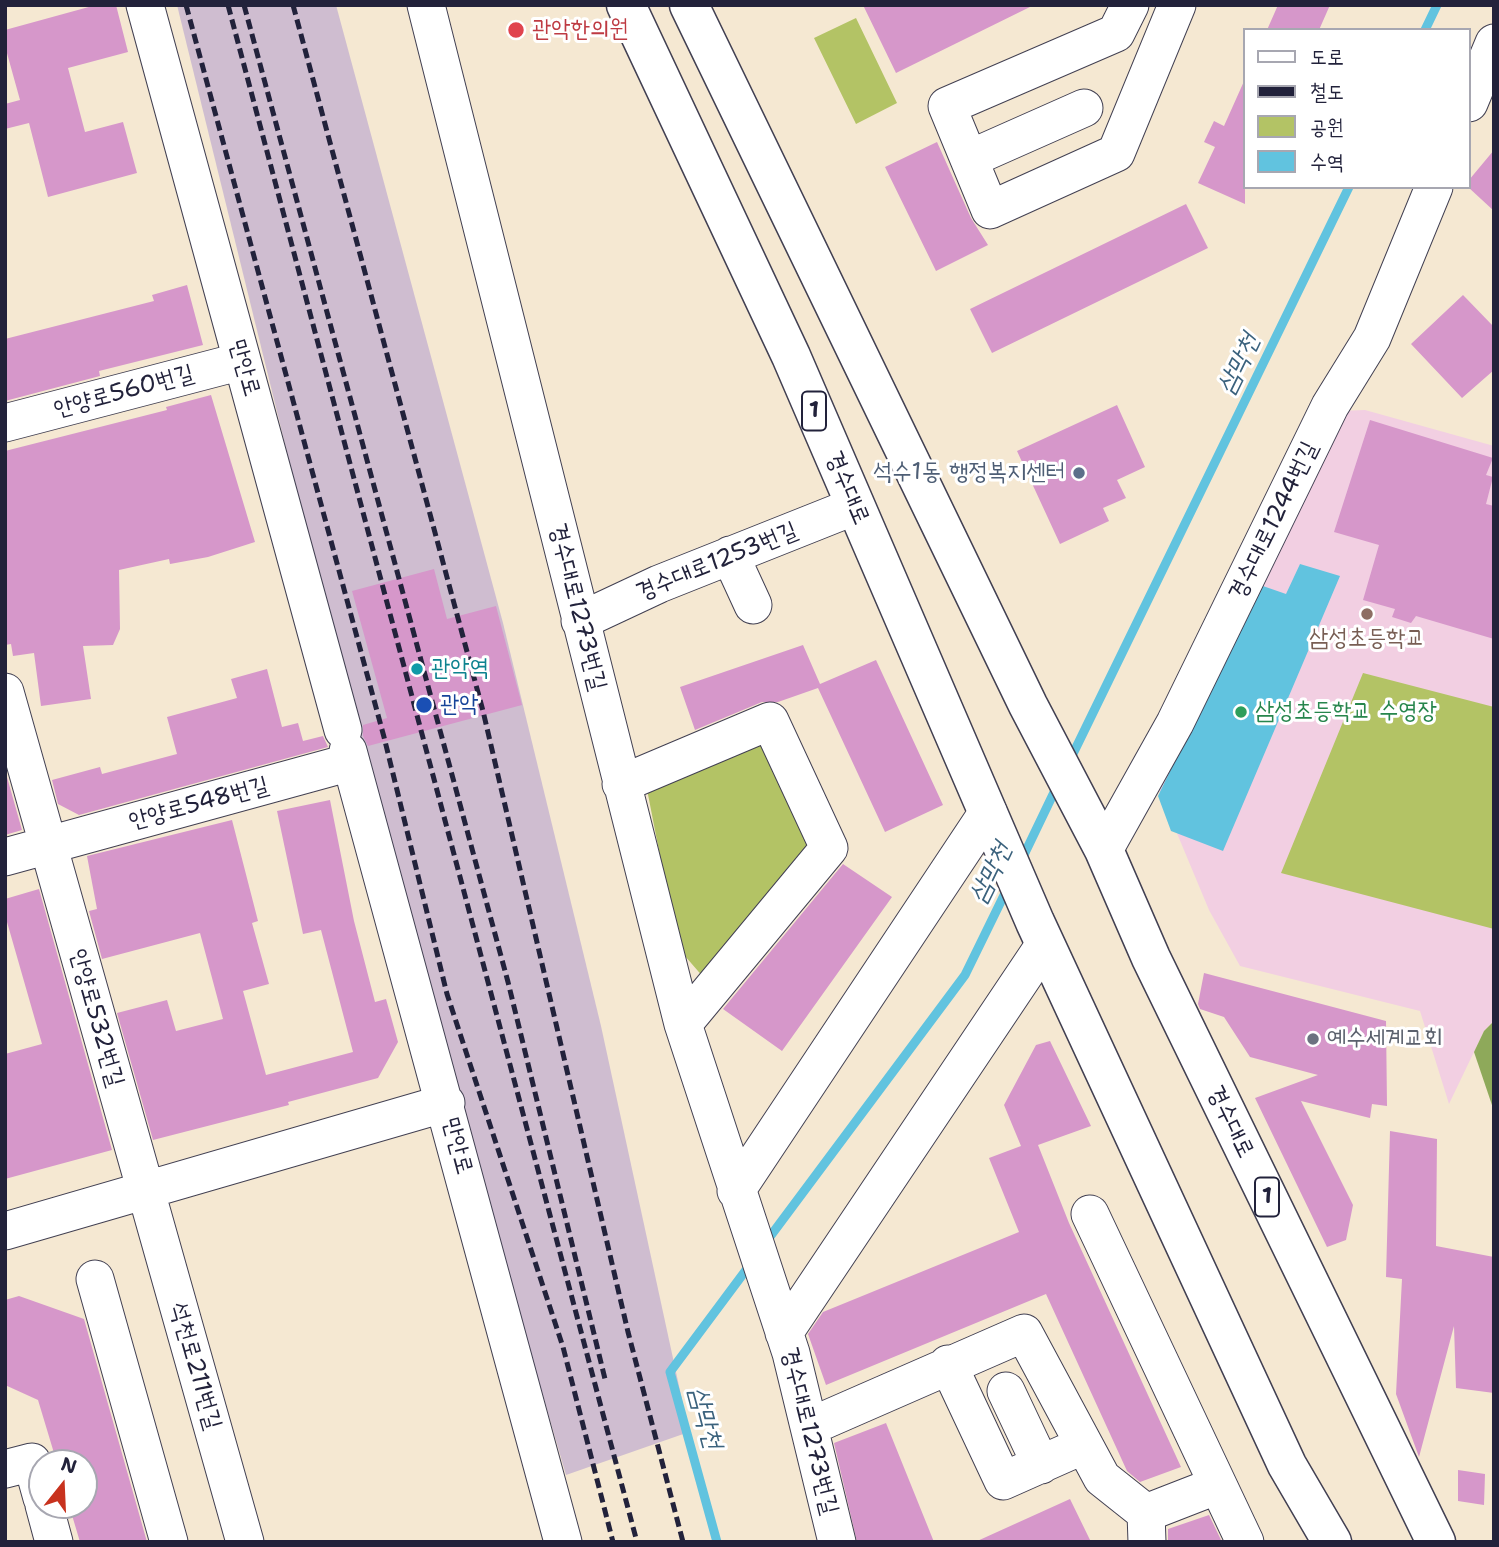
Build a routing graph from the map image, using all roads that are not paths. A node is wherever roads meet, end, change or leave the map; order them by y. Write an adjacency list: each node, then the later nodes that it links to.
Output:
1 (145, 5): 13 (street, 만안로)
2 (426, 5): 18 (street, 경수대로1273번길)
3 (626, 5): 15 (main road, 경수대로 / 1)
4 (689, 5): 24 (main road, 1)
5 (1177, 5): 8 (street)
6 (1123, 19): 8 (street); 11 (street)
7 (1494, 43): 9 (street)
8 (1158, 52): 11 (street)
9 (1471, 98)
10 (1084, 108): 11 (street)
11 (969, 159)
12 (1433, 189): 24 (street, 경수대로1244번길)
13 (242, 361): 14 (street, 안양로560번길); 20 (street, 만안로)
14 (5, 423)
15 (855, 506): 16 (street, 경수대로1253번길); 22 (main road, 경수대로 / 1)
16 (730, 555): 17 (street); 18 (street, 경수대로1253번길)
17 (753, 605)
18 (580, 621): 21 (street, 경수대로1273번길)
19 (5, 692): 23 (street)
20 (348, 748): 23 (street, 안양로548번길); 29 (street, 만안로)
21 (633, 779): 27 (street); 28 (street, 경수대로1273번길); 28 (street)
22 (990, 816): 26 (main road, 1); 31 (street)
23 (47, 846): 25 (street, 안양로548번길); 30 (street, 안양로532번길)
24 (1104, 850): 53 (main road, 경수대로 / 1)
25 (5, 857)
26 (1040, 933): 35 (street); 52 (main road, 1)
27 (678, 947)
28 (683, 1024): 31 (street, 경수대로1273번길)
29 (446, 1103): 30 (street); 49 (street, 만안로)
30 (145, 1191): 33 (street); 48 (street, 석천로211번길)
31 (738, 1198): 35 (street, 경수대로1273번길)
32 (1090, 1214): 43 (street)
33 (5, 1231)
34 (95, 1279): 47 (street)
35 (782, 1327): 38 (street, 경수대로1273번길)
36 (948, 1364): 38 (street); 39 (street); 41 (street)
37 (1006, 1391): 41 (street)
38 (809, 1427): 50 (street, 경수대로1273번길)
39 (1084, 1445): 41 (street); 45 (street)
40 (28, 1463): 42 (street)
41 (1041, 1465)
42 (5, 1469)
43 (1217, 1485): 45 (street); 51 (street)
44 (48, 1519): 46 (street)
45 (1147, 1527)
46 (54, 1542)
47 (169, 1542)
48 (245, 1542)
49 (563, 1542)
50 (837, 1542)
51 (1245, 1542)
52 (1332, 1542)
53 (1436, 1542)

